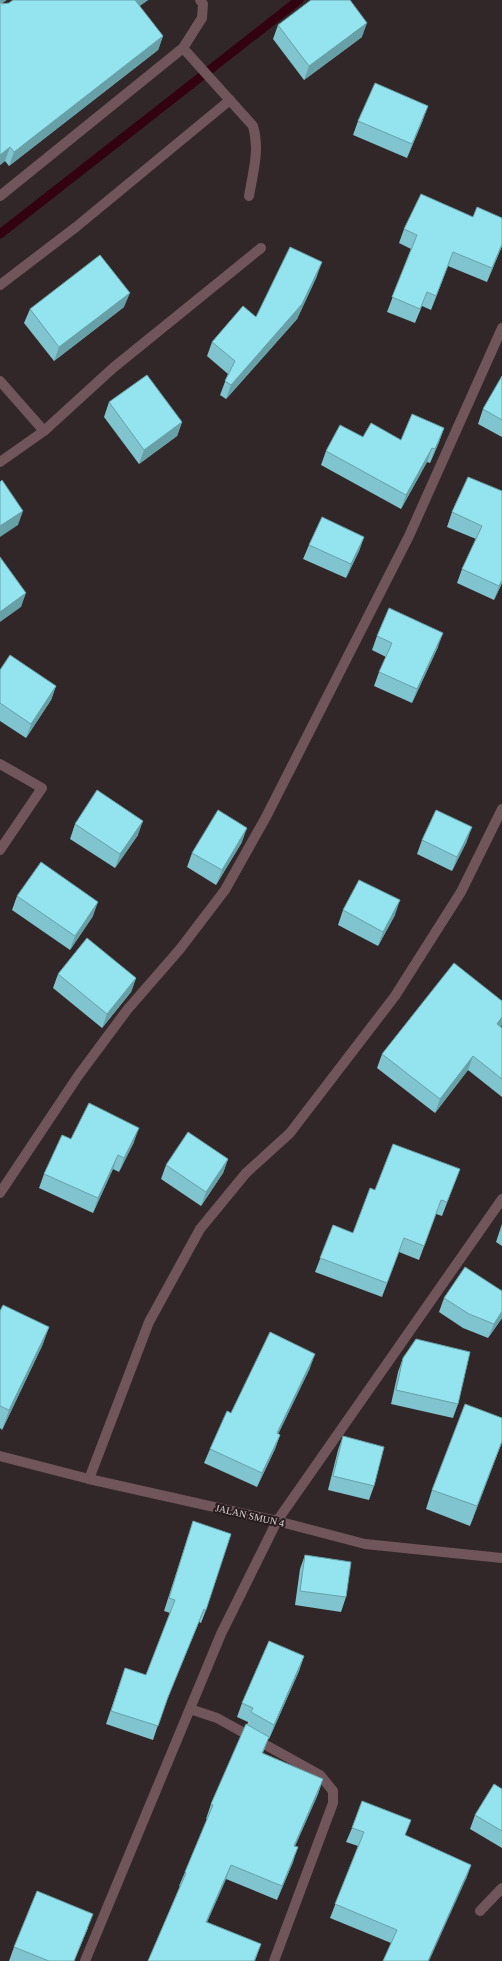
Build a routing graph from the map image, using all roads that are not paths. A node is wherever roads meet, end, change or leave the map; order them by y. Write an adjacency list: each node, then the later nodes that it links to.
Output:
1 (200, 0): 2 (street)
2 (184, 48): 3 (street); 4 (street)
3 (230, 100): 5 (street); 7 (street)
4 (0, 196)
5 (249, 196)
6 (261, 248): 10 (street)
7 (0, 285)
8 (502, 328): 15 (street)
9 (0, 381): 10 (street)
10 (44, 432): 11 (street)
11 (0, 462)
12 (0, 764): 14 (street)
13 (502, 809): 18 (street)
14 (0, 850)
15 (0, 1193)
16 (502, 1199): 19 (street)
17 (0, 1456): 18 (street, JALAN SMUN 4)
18 (89, 1479): 19 (street, JALAN SMUN 4)
19 (277, 1521): 20 (street, JALAN SMUN 4); 21 (street)
20 (502, 1558)
21 (190, 1709): 24 (street); 25 (street)
22 (502, 1888): 23 (street)
23 (480, 1911)
24 (84, 1961)
25 (274, 1961)

